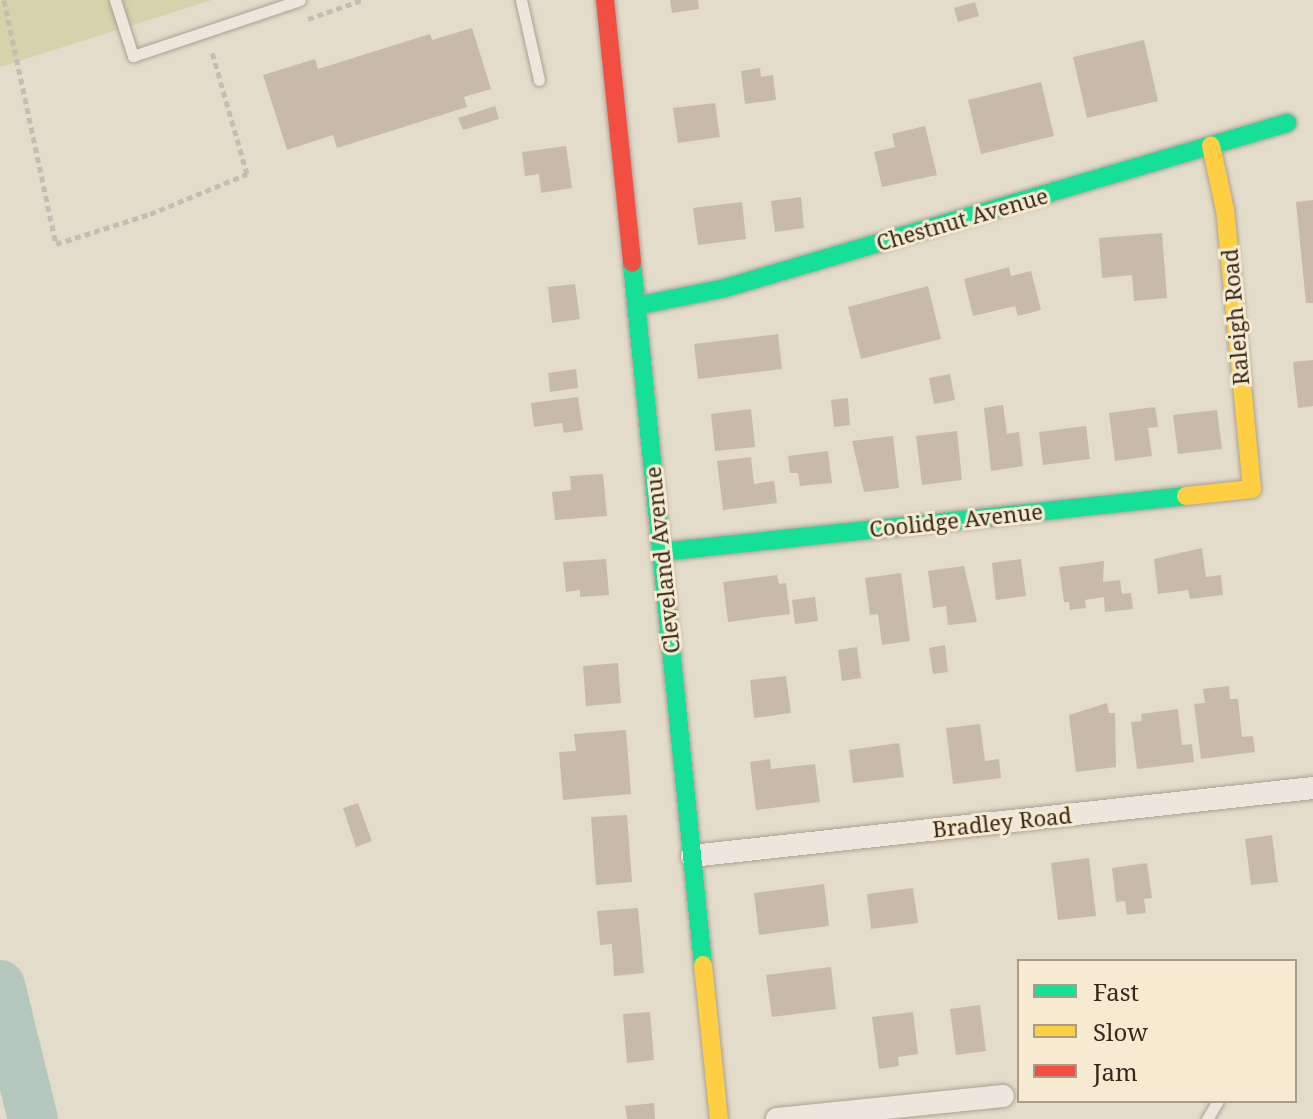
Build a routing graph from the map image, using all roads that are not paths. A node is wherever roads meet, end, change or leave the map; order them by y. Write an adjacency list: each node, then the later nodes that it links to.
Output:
1 (115, 0): 2 (lane)
2 (300, 0)
3 (521, 0): 5 (lane)
4 (605, 0): 8 (street, Cleveland Avenue)
5 (539, 80)
6 (1287, 123): 7 (street, Chestnut Avenue)
7 (1211, 146): 8 (street, Chestnut Avenue); 9 (street, Raleigh Road)
8 (636, 306): 10 (street, Cleveland Avenue)
9 (1252, 489): 10 (street, Coolidge Avenue)
10 (661, 552): 12 (street, Cleveland Avenue)
11 (1313, 788): 12 (street, Bradley Road)
12 (692, 856): 14 (street, Cleveland Avenue)
13 (1003, 1096): 15 (street)
14 (719, 1119)
15 (777, 1119)

